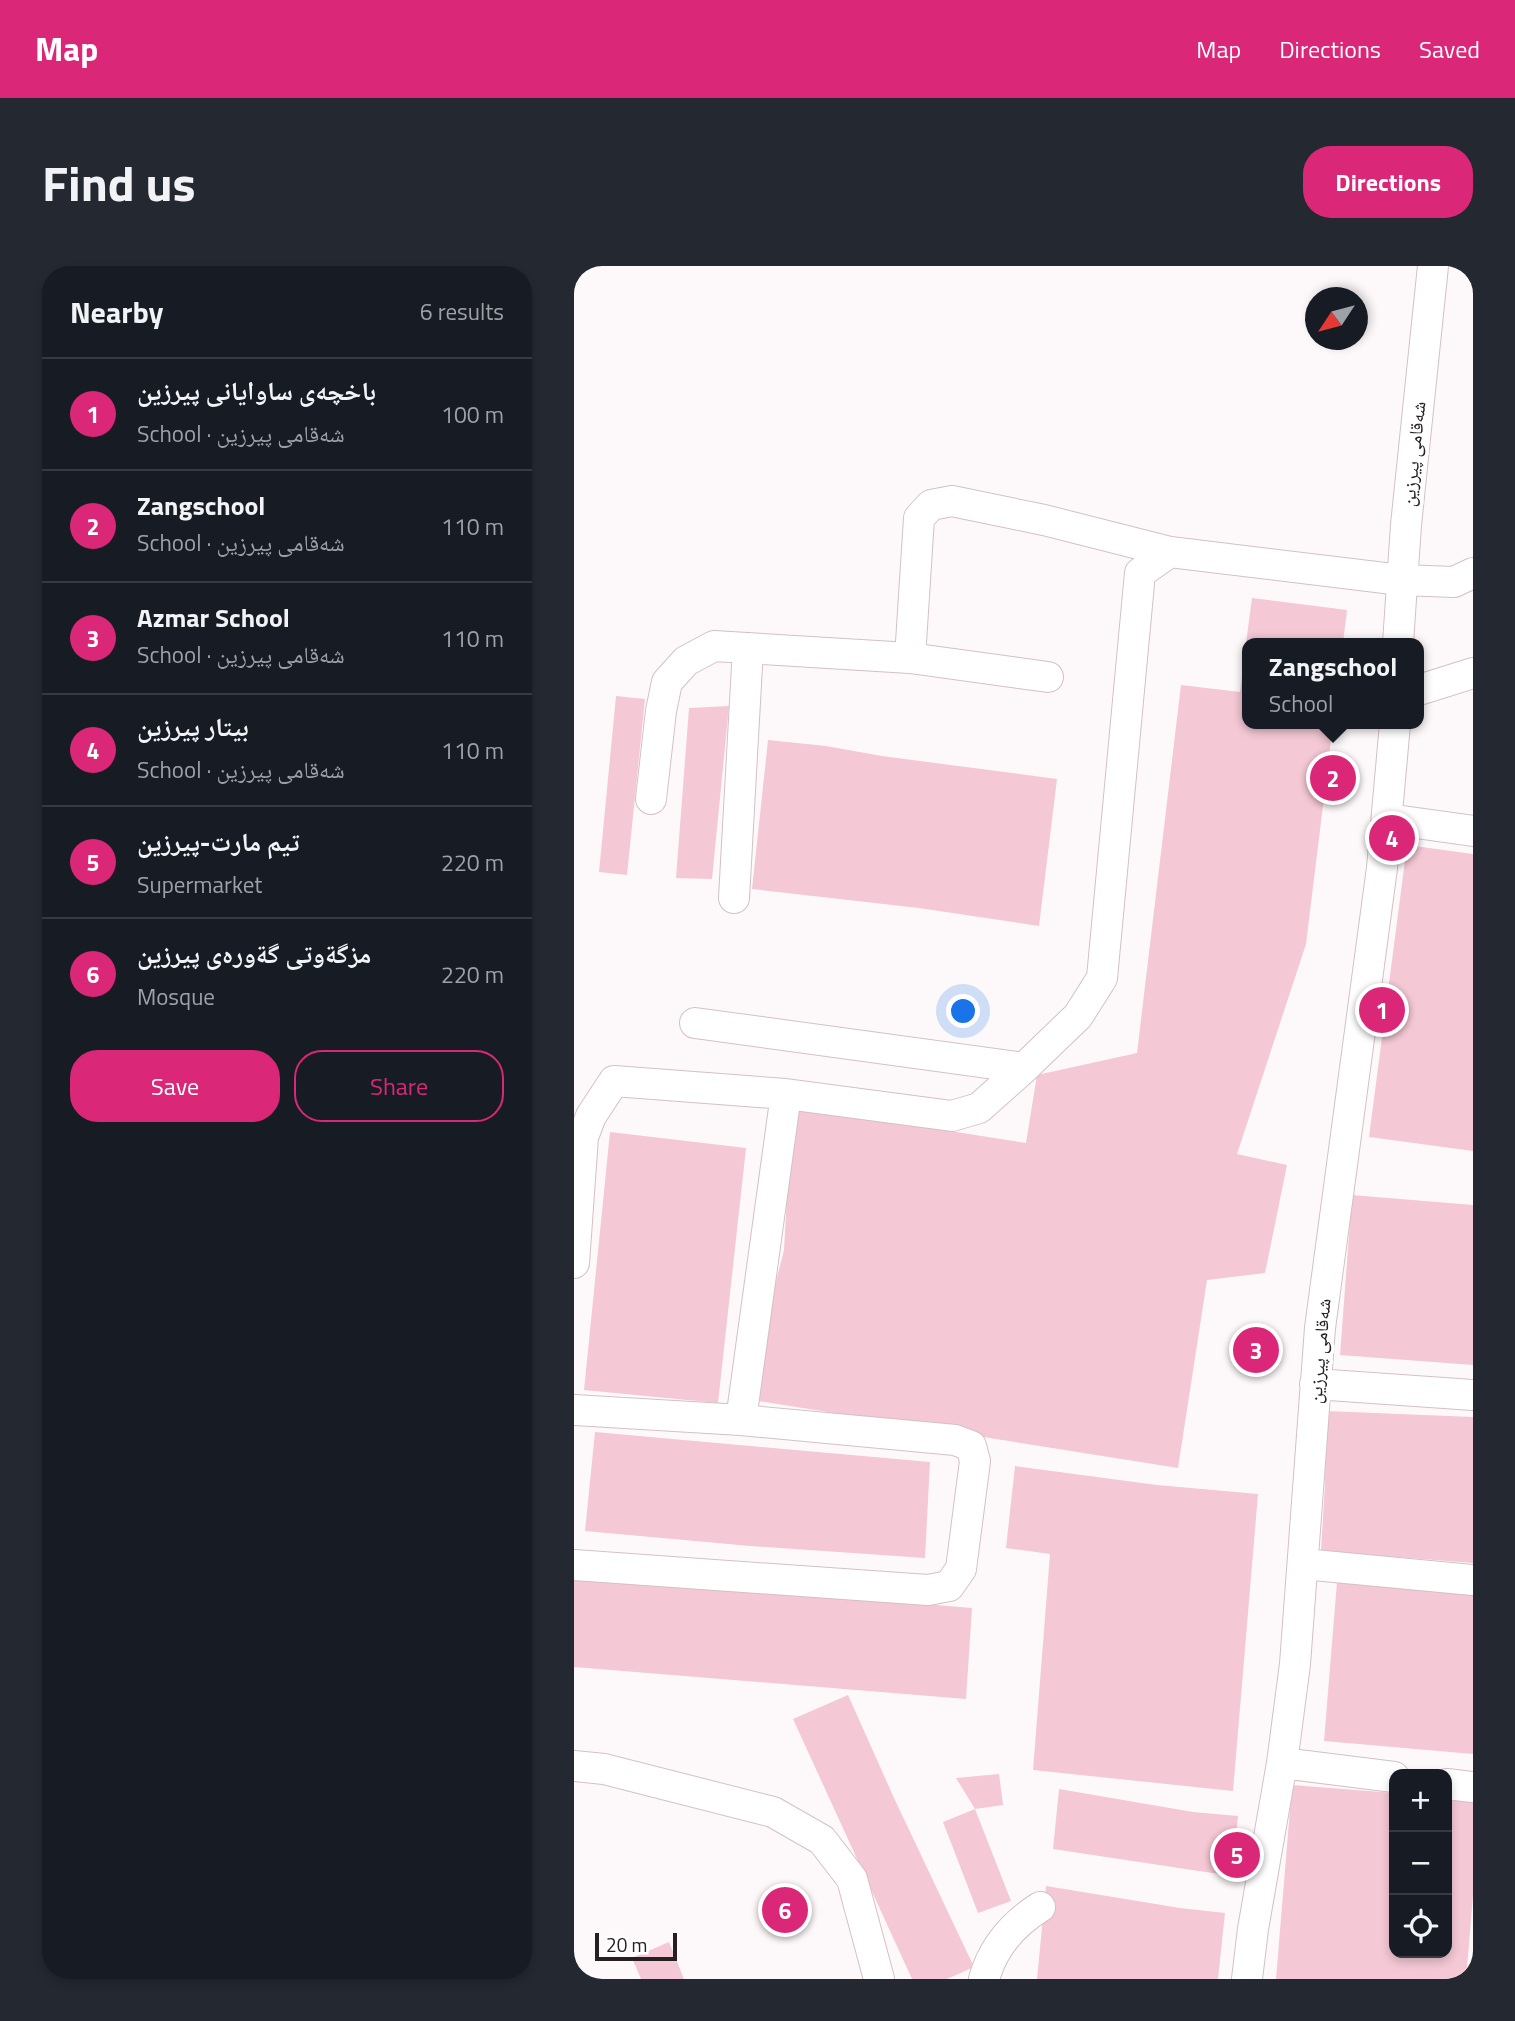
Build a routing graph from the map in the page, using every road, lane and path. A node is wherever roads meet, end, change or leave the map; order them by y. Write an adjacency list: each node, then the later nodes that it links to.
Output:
1 (1433, 266): 4 (street, شەقامی پیرزین)
2 (1170, 552): 4 (street); 7 (street); 17 (street)
3 (1473, 573): 4 (street)
4 (1401, 580): 5 (street, شەقامی پیرزین)
5 (1398, 638)
6 (748, 648): 7 (street); 12 (street); 15 (street)
7 (910, 658): 9 (street)
8 (1473, 673): 10 (street)
9 (1048, 677)
10 (1424, 688)
11 (1395, 729): 13 (street, شەقامی پیرزین)
12 (651, 799)
13 (1388, 819): 14 (street); 20 (street, شەقامی پیرزین)
14 (1473, 831)
15 (734, 898)
16 (695, 1023): 17 (street)
17 (1024, 1068): 18 (street)
18 (786, 1094): 19 (street); 23 (street)
19 (574, 1263)
20 (1315, 1384): 21 (street); 24 (street, شەقامی پیرزین)
21 (1473, 1395)
22 (574, 1410): 23 (street)
23 (741, 1420): 25 (street)
24 (1303, 1564): 26 (street); 27 (street, شەقامی پیرزین)
25 (574, 1565)
26 (1473, 1580)
27 (1282, 1763): 29 (street); 35 (street, شەقامی پیرزین)
28 (574, 1766): 33 (street)
29 (1389, 1776)
30 (1452, 1785): 31 (street)
31 (1473, 1787)
32 (1040, 1907): 34 (street)
33 (879, 1979)
34 (984, 1979)
35 (1247, 1979)

